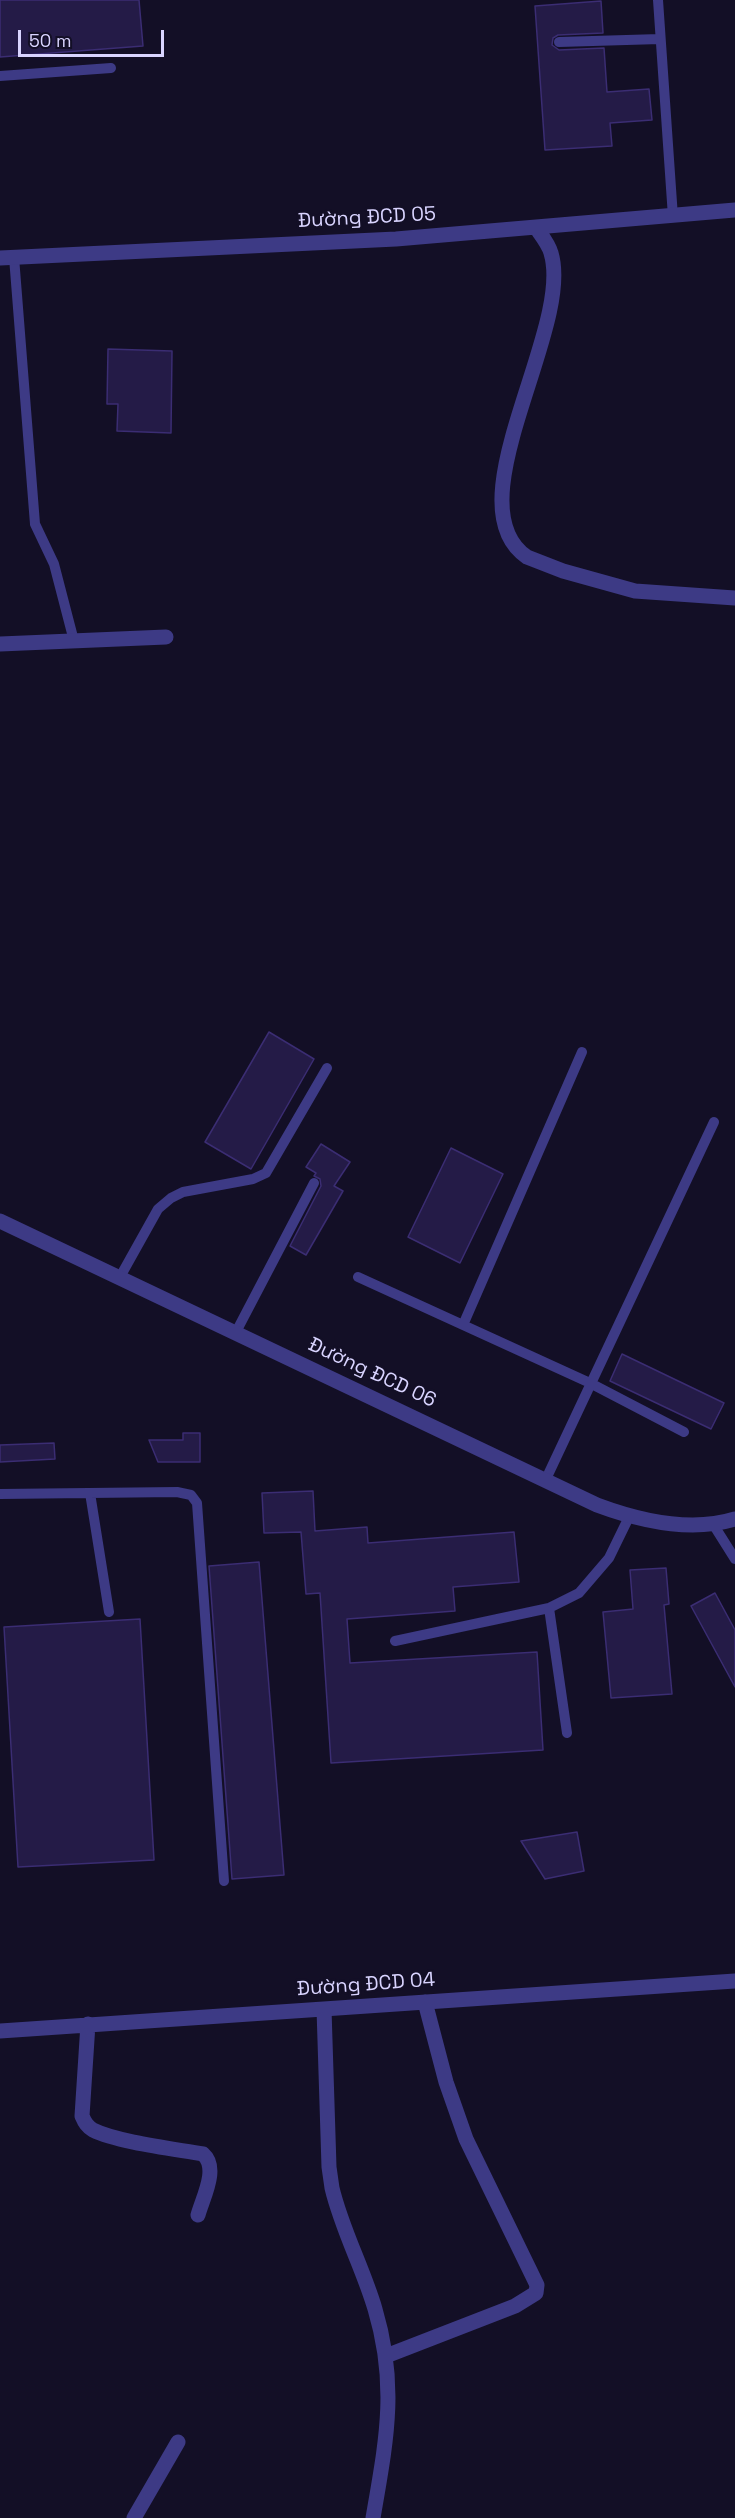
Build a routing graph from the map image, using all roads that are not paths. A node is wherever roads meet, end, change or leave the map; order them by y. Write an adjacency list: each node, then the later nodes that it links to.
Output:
1 (658, 0): 2 (lane)
2 (660, 39): 3 (lane); 7 (lane)
3 (559, 42)
4 (111, 68): 5 (lane)
5 (0, 76)
6 (735, 210): 7 (street, Đường ĐCD 05)
7 (673, 217): 8 (street, Đường ĐCD 05)
8 (537, 229): 9 (street, Đường ĐCD 05); 10 (street)
9 (7, 257): 12 (lane)
10 (735, 598)
11 (166, 637): 12 (street)
12 (75, 641): 13 (street)
13 (0, 644)
14 (582, 1052): 21 (lane)
15 (327, 1068): 19 (lane)
16 (714, 1122): 23 (lane)
17 (314, 1183): 22 (lane)
18 (0, 1221): 19 (street, Đường ĐCD 06)
19 (120, 1277): 22 (street, Đường ĐCD 06)
20 (358, 1277): 21 (lane)
21 (463, 1325): 23 (lane)
22 (236, 1332): 25 (street, Đường ĐCD 06)
23 (590, 1383): 24 (lane); 25 (lane)
24 (684, 1432)
25 (546, 1479): 28 (street, Đường ĐCD 06)
26 (90, 1493): 27 (lane); 33 (lane); 36 (lane)
27 (0, 1494)
28 (629, 1517): 30 (street, Đường ĐCD 06); 32 (lane)
29 (735, 1519): 30 (street, Đường ĐCD 06)
30 (713, 1524): 31 (lane)
31 (735, 1559)
32 (549, 1608): 34 (lane); 35 (lane)
33 (109, 1612)
34 (395, 1641)
35 (567, 1733)
36 (224, 1881)
37 (735, 1981): 38 (street, Đường ĐCD 04)
38 (425, 2002): 39 (street, Đường ĐCD 04); 43 (street)
39 (324, 2009): 40 (street, Đường ĐCD 04); 43 (street)
40 (88, 2024): 41 (street, Đường ĐCD 04); 42 (street)
41 (0, 2031)
42 (198, 2215)
43 (386, 2356): 46 (street)
44 (178, 2442): 45 (street)
45 (134, 2518)
46 (373, 2518)

